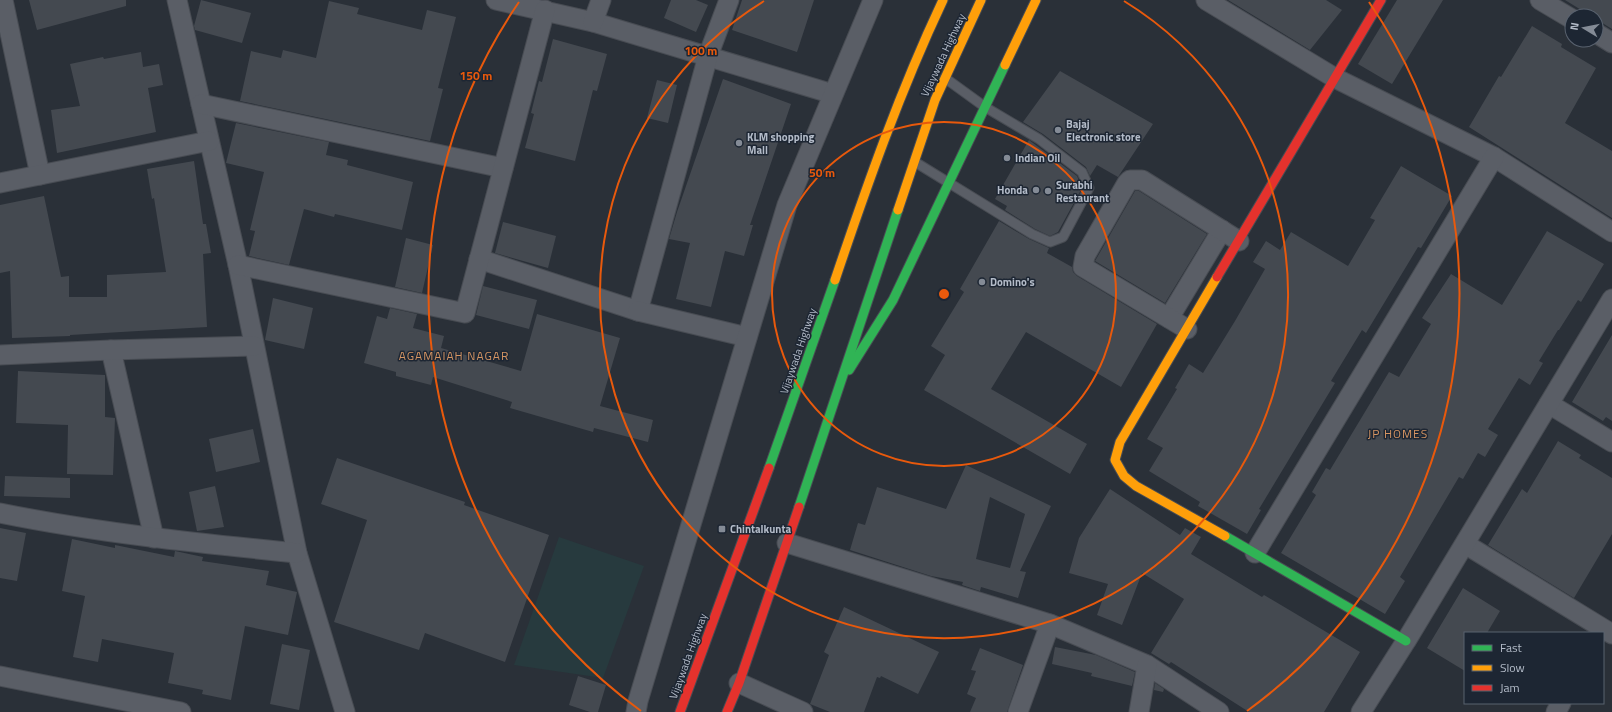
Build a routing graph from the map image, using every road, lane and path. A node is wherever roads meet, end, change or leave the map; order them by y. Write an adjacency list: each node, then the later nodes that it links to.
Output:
1 (3, 0): 26 (street)
2 (177, 0): 20 (street)
3 (496, 0): 13 (street)
4 (601, 0): 15 (street)
5 (729, 0): 16 (street)
6 (873, 0): 19 (street)
7 (943, 0): 60 (main road, Vijaywada Highway)
8 (981, 0): 17 (main road, Vijaywada Highway)
9 (1036, 0): 21 (main road)
10 (1206, 0): 18 (street)
11 (1382, 0): 18 (main road)
12 (1540, 0): 14 (street)
13 (545, 10): 15 (street); 25 (street)
14 (1564, 14)
15 (593, 22): 16 (street)
16 (708, 56): 19 (street); 35 (street)
17 (944, 78): 21 (lane); 24 (main road, Vijaywada Highway)
18 (1335, 78): 23 (street); 31 (main road)
19 (834, 94): 38 (street)
20 (201, 104): 22 (street); 25 (street)
21 (985, 107): 28 (main road); 28 (lane)
22 (209, 141): 26 (street); 33 (street)
23 (1494, 157): 30 (street); 50 (street)
24 (914, 161): 28 (lane); 42 (main road, Vijaywada Highway)
25 (503, 168): 32 (street)
26 (40, 175): 27 (street)
27 (0, 182)
28 (950, 183): 42 (main road)
29 (1222, 230): 31 (street); 36 (street); 36 (street)
30 (1612, 232)
31 (1239, 241): 37 (main road)
32 (479, 259): 33 (street); 35 (street)
33 (238, 265): 39 (street)
34 (1612, 299): 43 (street)
35 (638, 311): 38 (street)
36 (1169, 318): 37 (street)
37 (1187, 330): 50 (main road)
38 (747, 336): 59 (street)
39 (254, 346): 40 (street); 49 (street)
40 (111, 350): 41 (street); 46 (street)
41 (0, 355)
42 (840, 384): 47 (main road, Vijaywada Highway)
43 (1549, 404): 44 (street); 48 (street)
44 (1612, 442)
45 (0, 512): 46 (street)
46 (154, 538): 49 (street)
47 (787, 543): 51 (street); 56 (main road, Vijaywada Highway)
48 (1464, 544): 52 (street); 53 (street)
49 (297, 553): 58 (street)
50 (1255, 553): 53 (main road)
51 (1050, 624): 54 (street); 63 (street)
52 (1607, 633)
53 (1406, 641): 66 (street)
54 (1147, 665): 64 (street); 65 (street)
55 (0, 676): 57 (street)
56 (738, 683): 61 (main road, Vijaywada Highway); 62 (street)
57 (182, 712)
58 (345, 712)
59 (636, 712)
60 (680, 712)
61 (727, 712)
62 (803, 712)
63 (1018, 712)
64 (1139, 712)
65 (1219, 712)
66 (1361, 712)

